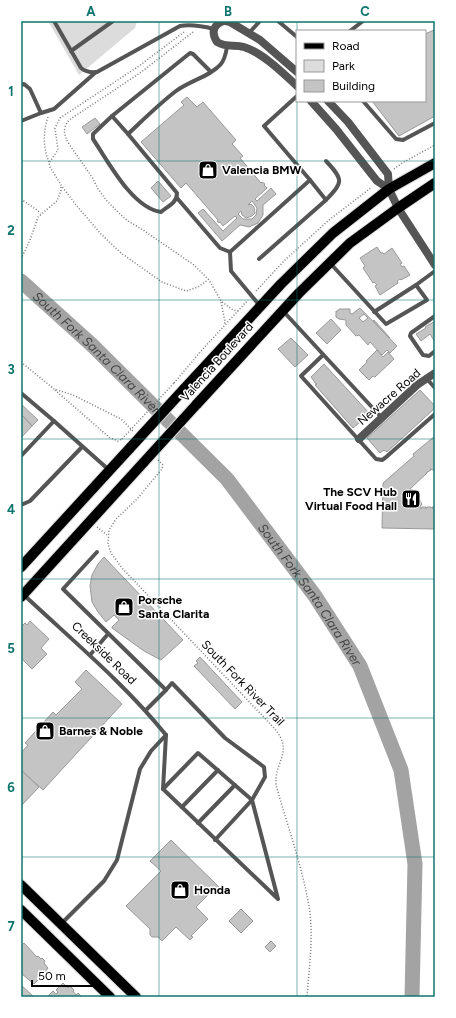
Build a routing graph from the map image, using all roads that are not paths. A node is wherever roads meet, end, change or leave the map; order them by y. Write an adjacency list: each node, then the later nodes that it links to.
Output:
1 (54, 21): 13 (lane)
2 (113, 21): 13 (lane)
3 (225, 21): 7 (street); 9 (street)
4 (260, 21): 9 (lane)
5 (278, 21): 10 (lane)
6 (363, 21): 8 (lane)
7 (214, 29): 11 (street); 15 (lane)
8 (351, 30)
9 (248, 34): 12 (street); 14 (street)
10 (296, 36)
11 (227, 47): 12 (street); 16 (lane)
12 (243, 47): 18 (street)
13 (71, 51): 15 (lane)
14 (296, 71)
15 (97, 72): 23 (lane)
16 (211, 72): 24 (lane); 27 (lane)
17 (21, 85): 23 (lane)
18 (296, 85)
19 (296, 97): 30 (lane)
20 (312, 102): 32 (street)
21 (329, 102): 32 (street)
22 (364, 102): 26 (lane)
23 (41, 113): 25 (lane)
24 (112, 116): 27 (lane); 33 (lane)
25 (21, 121)
26 (435, 123)
27 (128, 134): 33 (lane)
28 (326, 161): 34 (lane)
29 (435, 163): 32 (main road, Valencia Boulevard)
30 (310, 180): 34 (lane); 36 (lane)
31 (435, 183): 35 (main road, Valencia Boulevard)
32 (389, 189): 35 (street); 42 (main road, Valencia Boulevard)
33 (177, 198): 36 (lane)
34 (326, 200): 37 (lane)
35 (398, 208): 38 (main road, Valencia Boulevard); 39 (street)
36 (230, 252): 42 (lane)
37 (259, 258)
38 (330, 263): 43 (main road, Valencia Boulevard); 44 (lane)
39 (435, 266)
40 (435, 271): 41 (lane)
41 (416, 285): 44 (lane); 44 (lane)
42 (260, 306): 58 (main road, Valencia Boulevard, bridge)
43 (282, 311): 47 (lane); 62 (main road, Valencia Boulevard, bridge)
44 (374, 312)
45 (435, 316): 46 (lane)
46 (435, 352)
47 (323, 355): 53 (lane); 55 (lane)
48 (435, 373): 49 (street, Newacre Road)
49 (427, 379): 50 (lane); 53 (street, Newacre Road)
50 (435, 388)
51 (21, 393): 54 (lane)
52 (435, 414): 55 (lane)
53 (382, 418): 55 (street, Newacre Road)
54 (54, 421): 56 (lane); 57 (lane)
55 (359, 439)
56 (82, 447): 58 (lane); 59 (lane)
57 (21, 456)
58 (109, 471): 61 (main road, Valencia Boulevard)
59 (21, 505)
60 (97, 552): 63 (lane)
61 (21, 567)
62 (22, 595): 64 (lane, Creekside Road)
63 (108, 634): 64 (lane); 65 (lane)
64 (90, 656): 66 (lane, Creekside Road)
65 (166, 690): 66 (lane); 71 (lane)
66 (146, 710): 67 (lane, Creekside Road)
67 (166, 735): 70 (lane); 77 (lane)
68 (218, 770): 69 (lane); 70 (lane); 72 (lane)
69 (235, 785): 71 (lane); 73 (lane)
70 (163, 789): 72 (lane)
71 (252, 800): 74 (lane); 74 (lane)
72 (182, 808): 73 (lane)
73 (198, 823): 74 (lane)
74 (215, 840)
75 (21, 885): 77 (main road)
76 (23, 915): 78 (main road)
77 (61, 924): 79 (main road)
78 (110, 997)
79 (136, 997)

